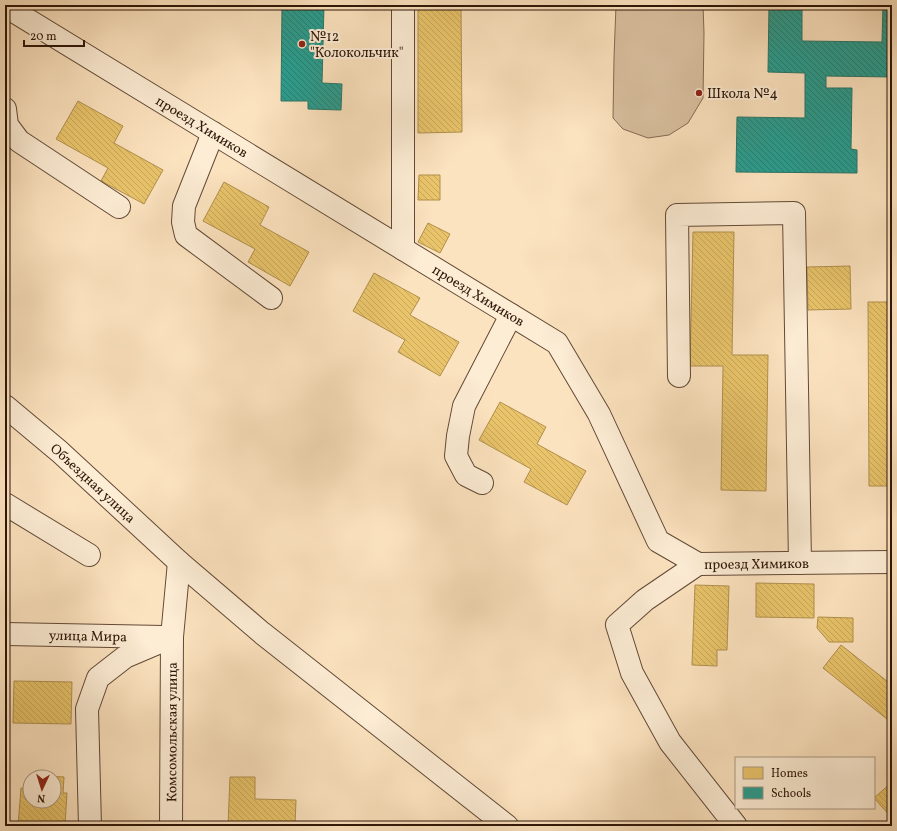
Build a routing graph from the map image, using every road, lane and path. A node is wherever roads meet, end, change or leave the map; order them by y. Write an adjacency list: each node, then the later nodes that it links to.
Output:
1 (403, 5): 6 (street)
2 (5, 6): 4 (street, проезд Химиков)
3 (5, 109): 5 (street)
4 (213, 133): 6 (street, проезд Химиков); 7 (street)
5 (119, 207)
6 (403, 249): 8 (street, проезд Химиков)
7 (271, 298)
8 (511, 315): 11 (street); 17 (street, проезд Химиков)
9 (679, 376): 16 (street)
10 (5, 406): 14 (street, Объездная улица)
11 (482, 483)
12 (5, 504): 13 (street)
13 (89, 555)
14 (179, 562): 19 (street, Комсомольская улица); 22 (street, Объездная улица)
15 (892, 562): 16 (street, проезд Химиков)
16 (800, 563): 17 (street, проезд Химиков)
17 (698, 564): 23 (street)
18 (5, 634): 19 (street, улица Мира)
19 (172, 637): 20 (street); 21 (street, Комсомольская улица)
20 (90, 826)
21 (171, 826)
22 (507, 826)
23 (736, 826)

